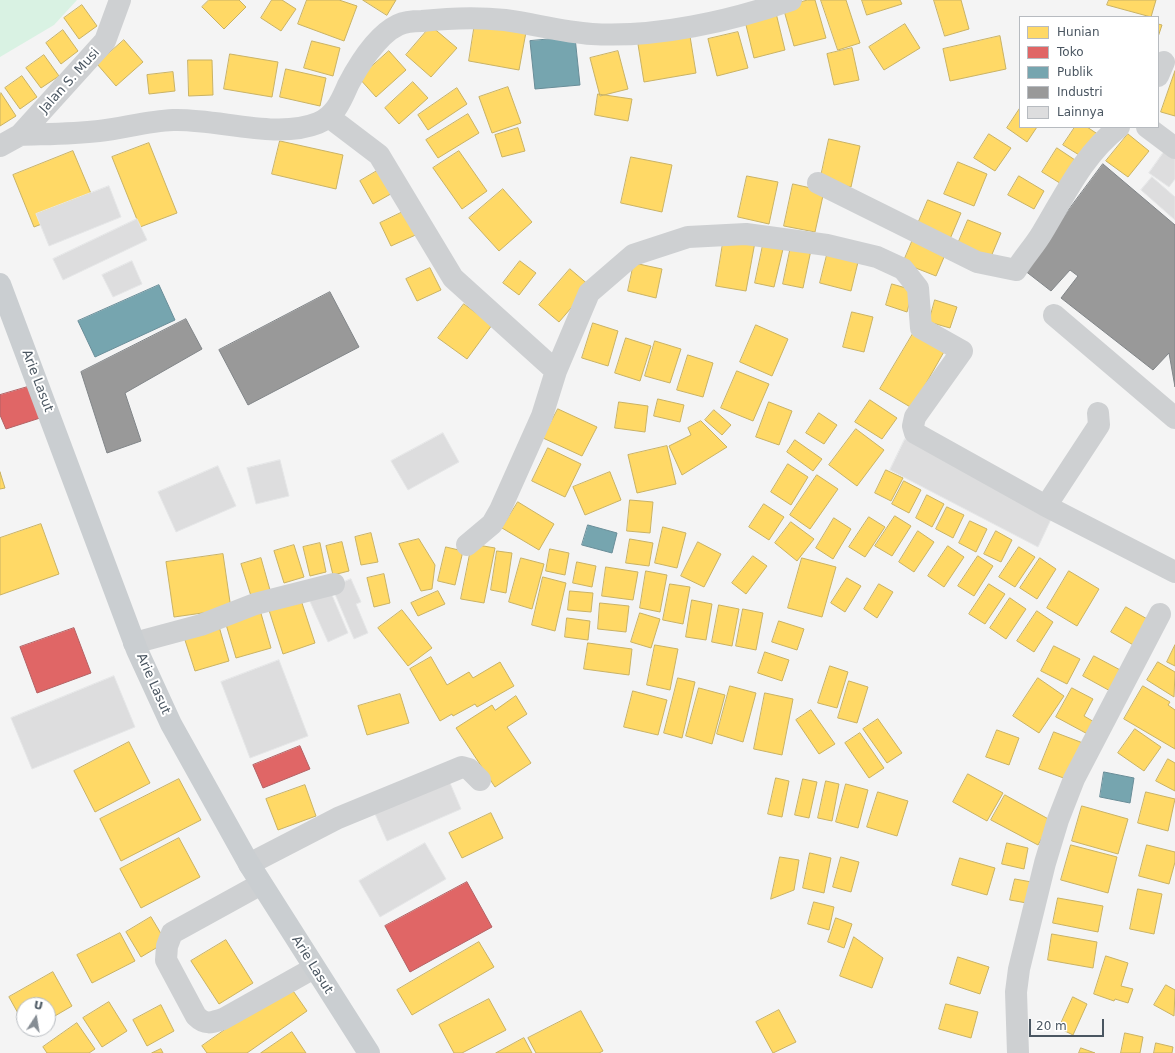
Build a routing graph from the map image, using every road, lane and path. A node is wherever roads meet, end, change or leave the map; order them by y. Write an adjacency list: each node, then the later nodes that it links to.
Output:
1 (120, 0): 6 (street, Jalan S. Musi)
2 (792, 0): 3 (street)
3 (329, 117): 6 (street); 12 (street)
4 (1118, 128): 9 (street)
5 (1147, 128): 8 (street)
6 (20, 135): 7 (street, Jalan S. Musi)
7 (0, 146)
8 (1175, 148)
9 (818, 183)
10 (0, 284): 20 (main road, Arie Lasut)
11 (1054, 315): 14 (street)
12 (556, 371): 15 (street); 16 (street)
13 (1098, 413): 15 (street)
14 (1175, 418)
15 (1046, 506): 17 (street)
16 (467, 545)
17 (1175, 572)
18 (334, 584): 20 (street)
19 (1160, 614): 26 (street)
20 (134, 642): 22 (main road, Arie Lasut)
21 (480, 780): 22 (street)
22 (249, 864): 23 (main road, Arie Lasut)
23 (261, 884): 24 (main road, Arie Lasut); 24 (street)
24 (314, 968): 25 (main road, Arie Lasut)
25 (368, 1053)
26 (1018, 1053)

